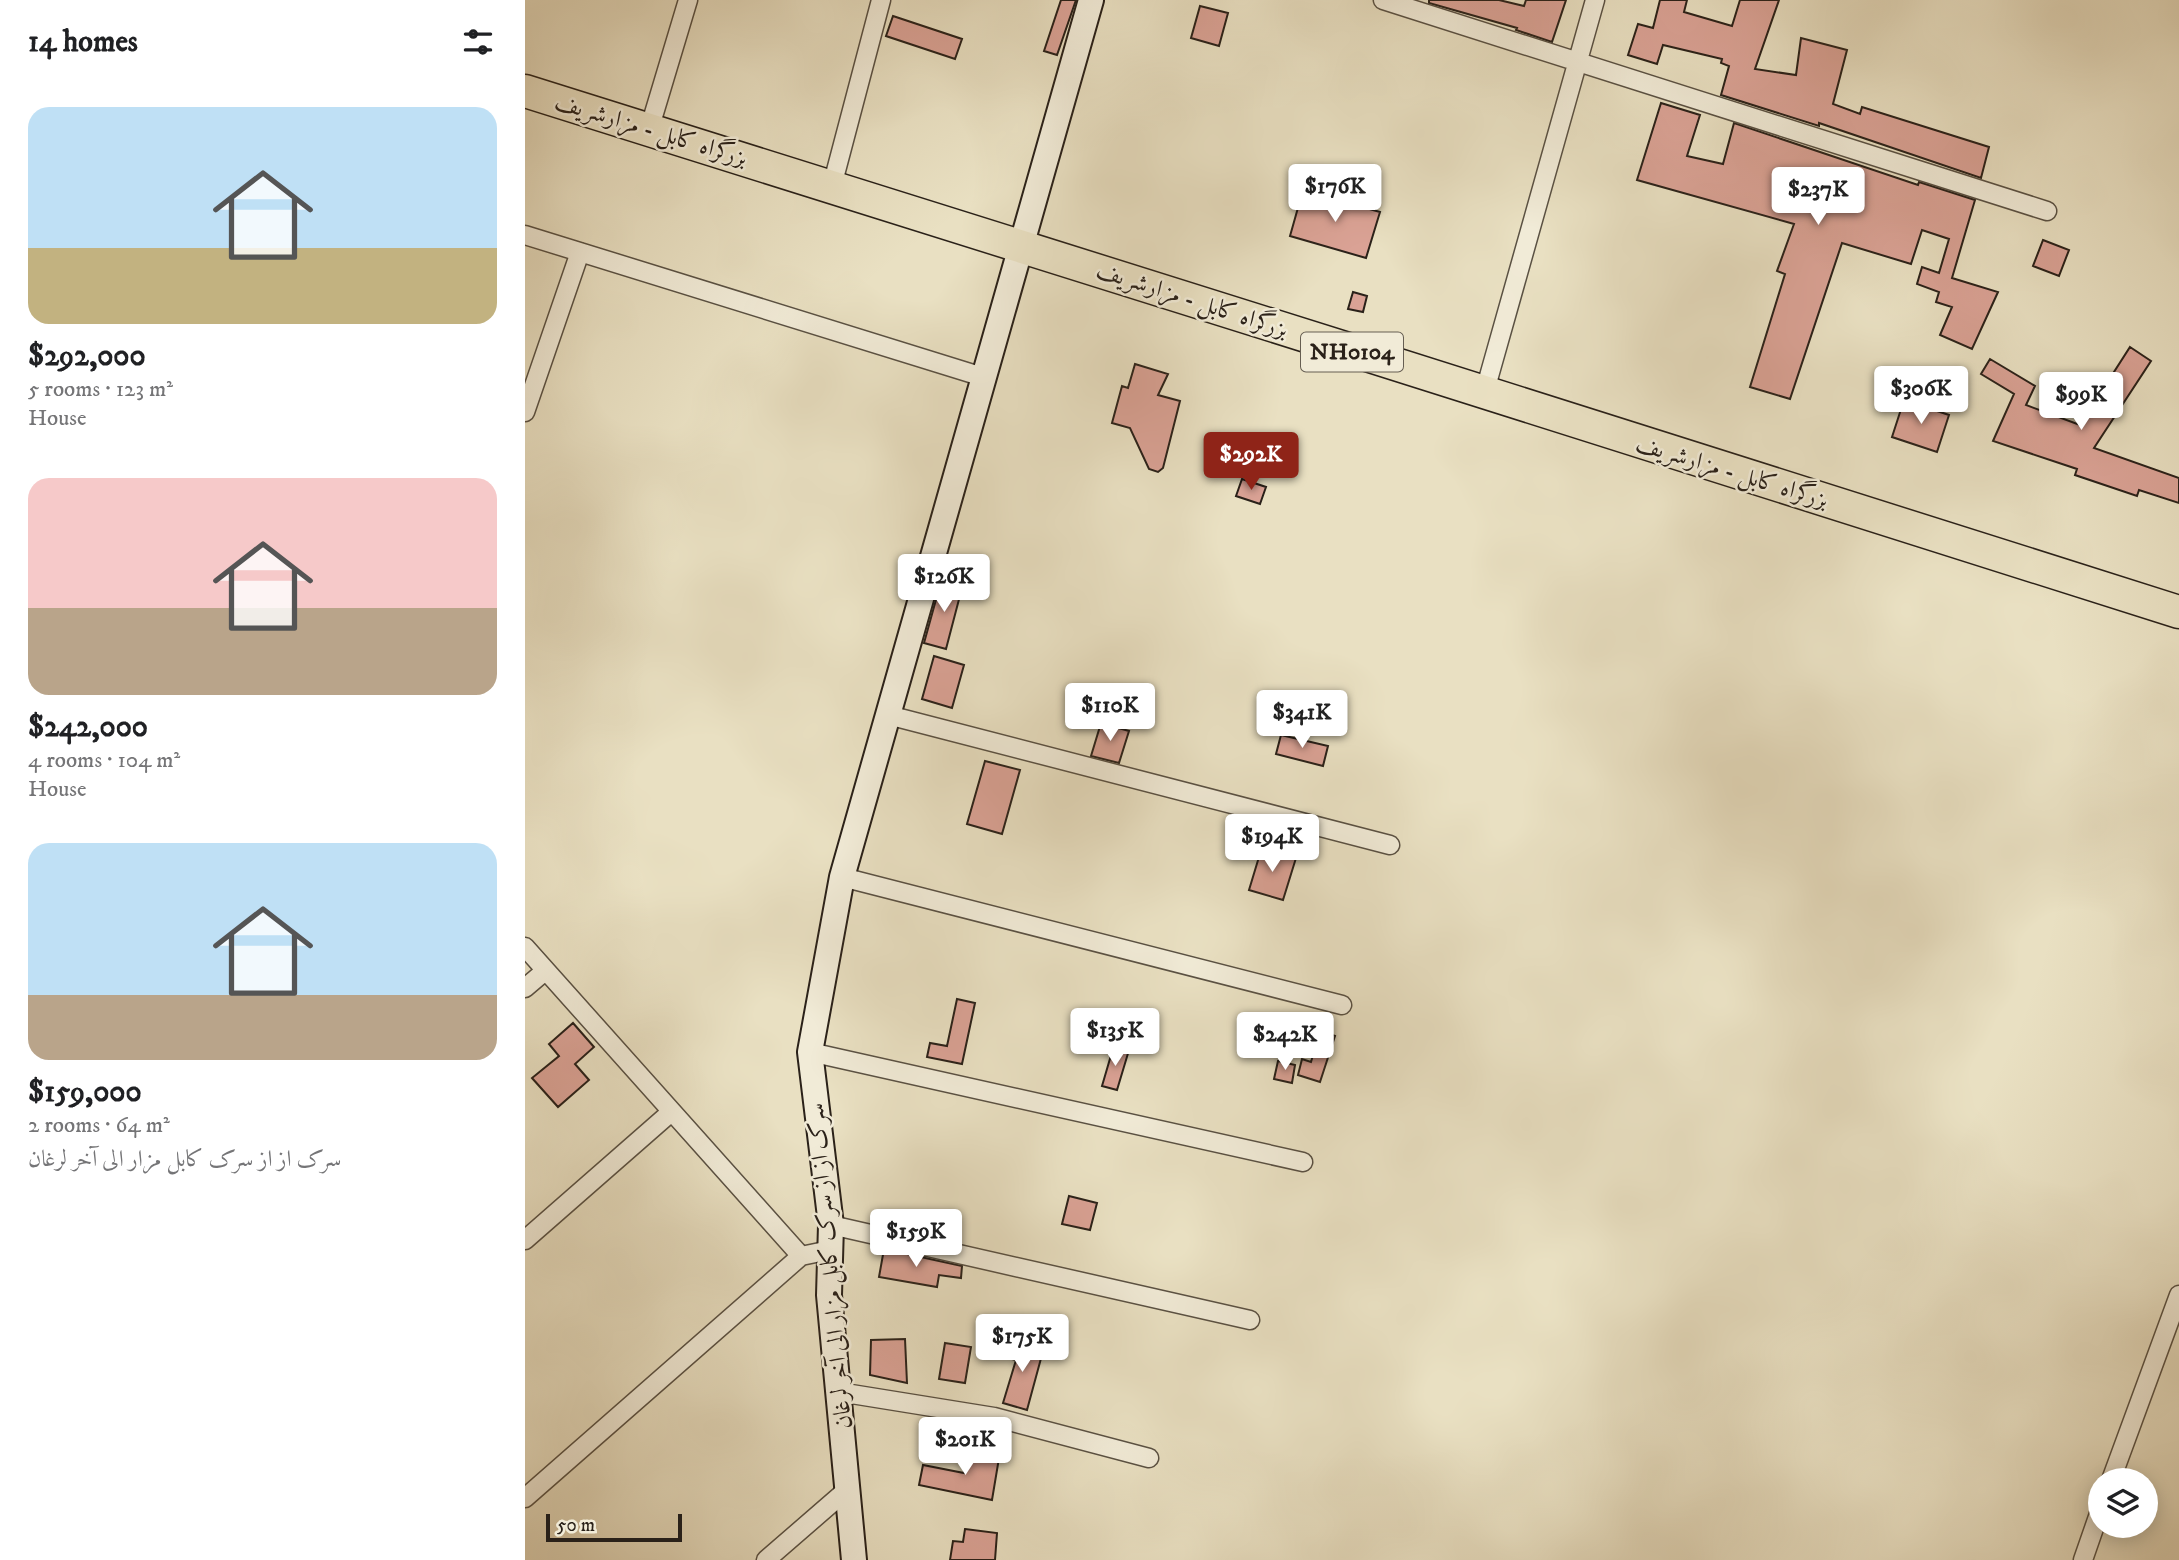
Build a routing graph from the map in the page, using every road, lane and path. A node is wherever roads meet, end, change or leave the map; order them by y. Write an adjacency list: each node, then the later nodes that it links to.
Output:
1 (688, 0): 8 (street)
2 (881, 0): 9 (street)
3 (1091, 0): 12 (street, سرک از از سرک کابل مزار الی آخر لرغان)
4 (1383, 0): 6 (street)
5 (1595, 0): 6 (street)
6 (1577, 61): 10 (street); 15 (street)
7 (525, 92): 8 (highway, بزرگراه کابل - مزارشریف / NH0104)
8 (649, 130): 9 (highway, بزرگراه کابل - مزارشریف / NH0104)
9 (832, 186): 12 (highway, بزرگراه کابل - مزارشریف / NH0104)
10 (2047, 211)
11 (525, 235): 13 (street)
12 (1020, 243): 14 (street, سرک از از سرک کابل مزار الی آخر لرغان); 15 (highway, بزرگراه کابل - مزارشریف / NH0104)
13 (580, 252): 14 (street); 16 (street)
14 (983, 377): 18 (street, سرک از از سرک کابل مزار الی آخر لرغان)
15 (1484, 394): 17 (highway, بزرگراه کابل - مزارشریف / NH0104)
16 (525, 412)
17 (2179, 612)
18 (888, 715): 19 (street); 20 (street, سرک از از سرک کابل مزار الی آخر لرغان)
19 (1390, 845)
20 (842, 877): 24 (street); 25 (street, سرک از از سرک کابل مزار الی آخر لرغان)
21 (525, 947): 22 (street)
22 (545, 971): 23 (street); 26 (street)
23 (525, 988)
24 (1342, 1005)
25 (810, 1052): 27 (street); 28 (street, سرک از از سرک کابل مزار الی آخر لرغان)
26 (670, 1113): 29 (street); 31 (street)
27 (1303, 1162)
28 (831, 1225): 30 (street, سرک از از سرک کابل مزار الی آخر لرغان); 33 (street)
29 (525, 1240)
30 (830, 1250): 31 (street); 34 (street, سرک از از سرک کابل مزار الی آخر لرغان)
31 (801, 1256): 38 (street)
32 (2179, 1295): 36 (street)
33 (1250, 1320)
34 (839, 1392): 35 (street); 37 (street, سرک از از سرک کابل مزار الی آخر لرغان)
35 (1149, 1458)
36 (2115, 1468)
37 (849, 1488): 40 (street); 41 (street, سرک از از سرک کابل مزار الی آخر لرغان)
38 (525, 1498)
39 (2091, 1538): 42 (street)
40 (766, 1560)
41 (854, 1560)
42 (2083, 1560)

